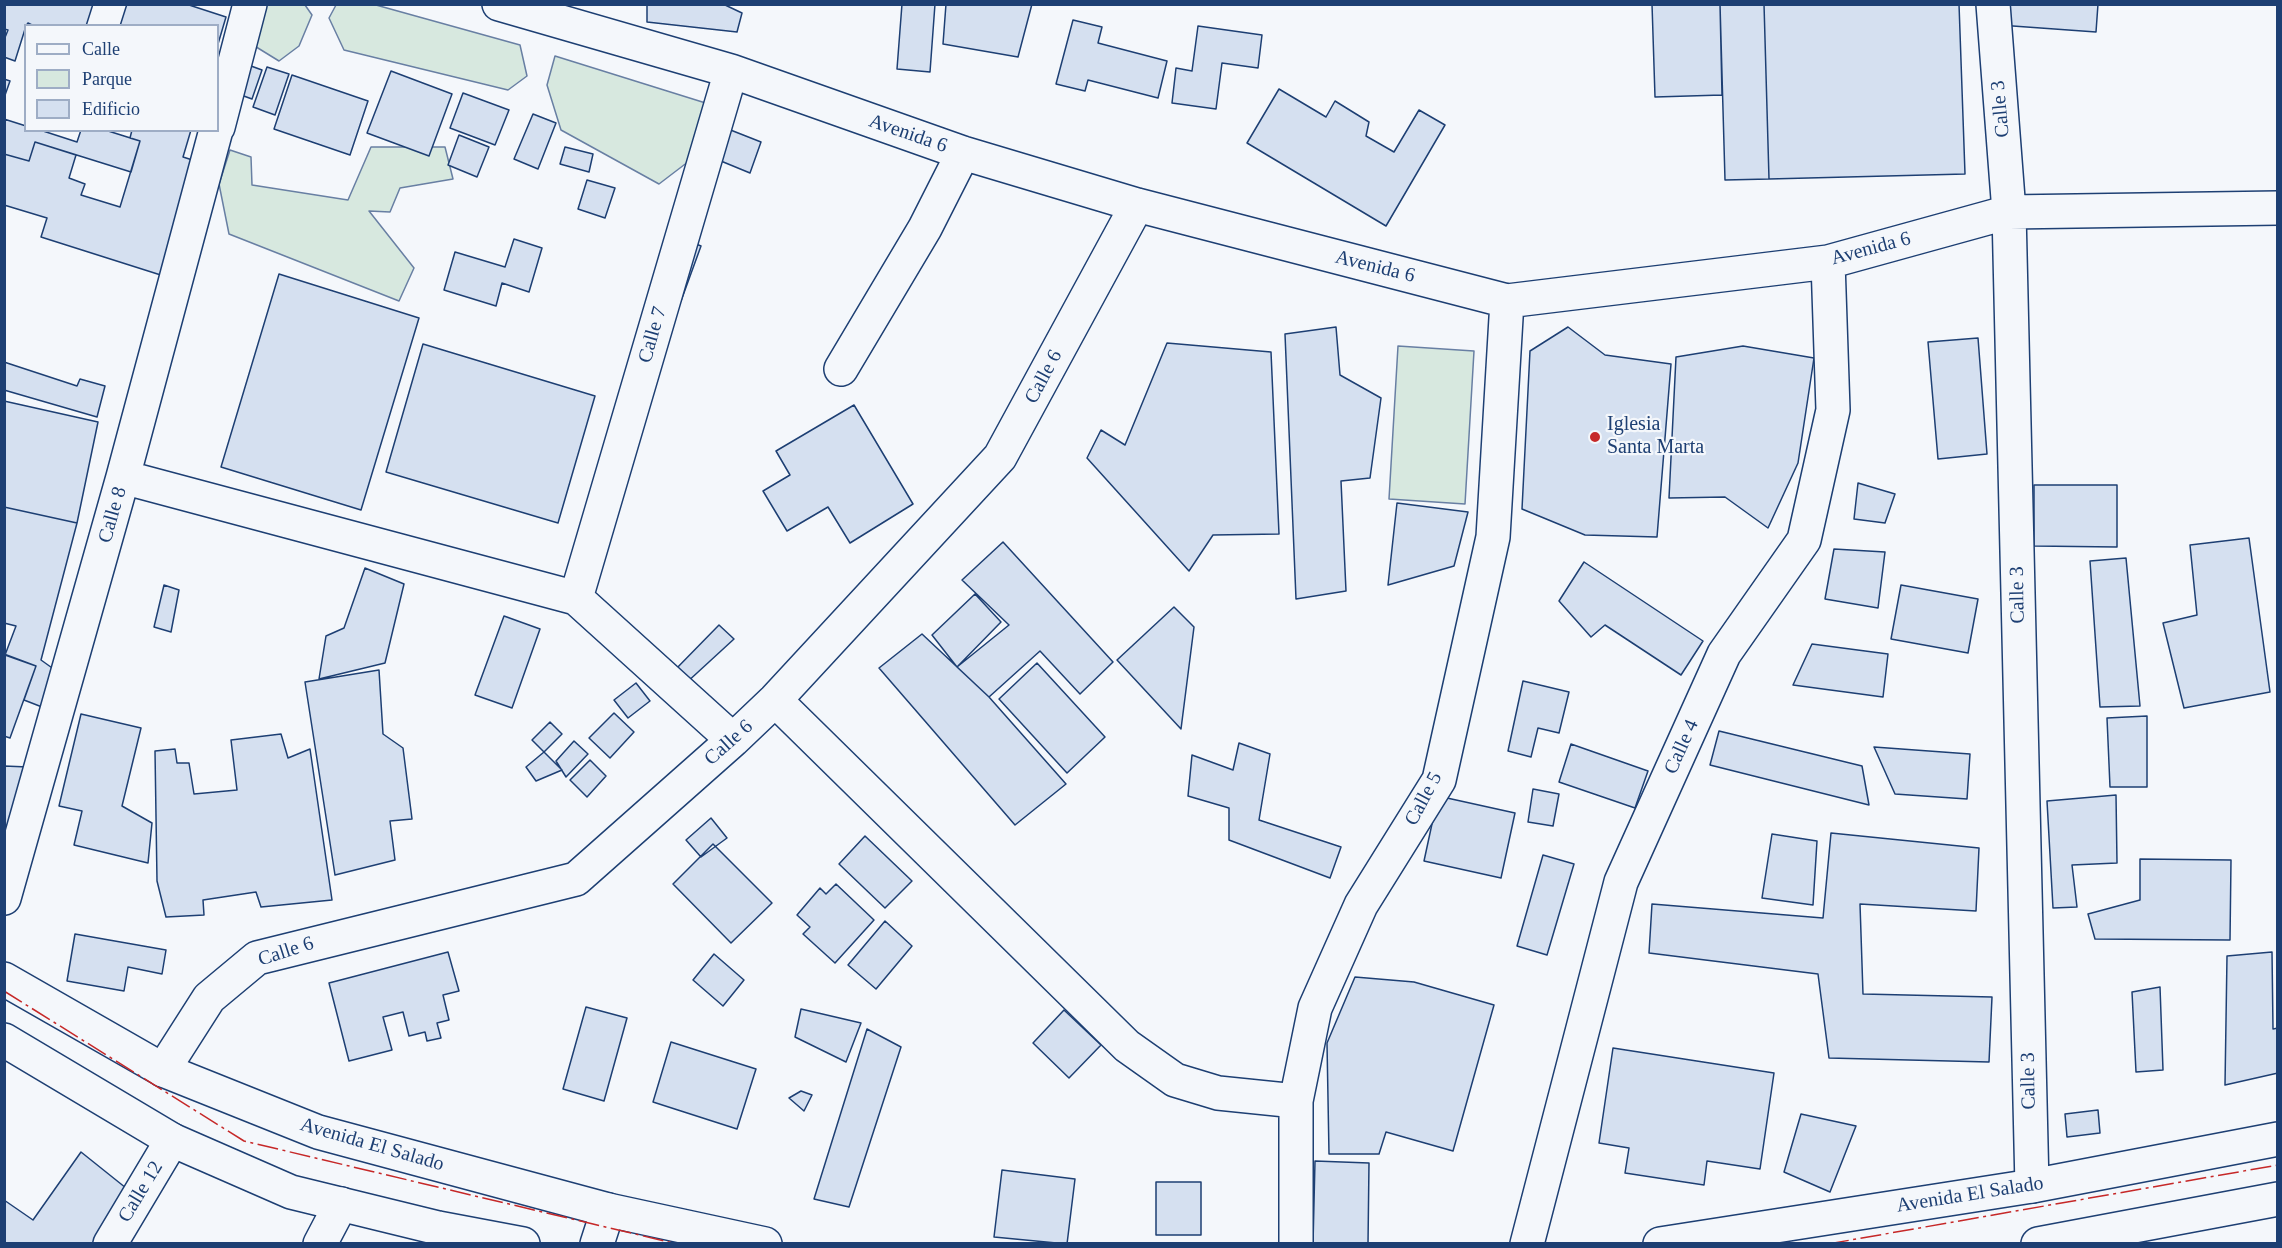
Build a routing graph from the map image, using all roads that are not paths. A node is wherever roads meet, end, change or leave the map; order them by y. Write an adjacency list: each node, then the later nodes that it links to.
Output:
1 (250, 4): 5 (street, Calle 8)
2 (499, 4): 4 (street, Avenida 6)
3 (1993, 4): 10 (street, Calle 3)
4 (731, 71): 7 (street, Avenida 6); 15 (street, Calle 7)
5 (219, 121)
6 (216, 132): 14 (street, Calle 8)
7 (963, 153): 8 (street, Avenida 6); 13 (street)
8 (1137, 205): 12 (street, Avenida 6); 16 (street, Calle 6)
9 (2277, 208): 10 (street, Avenida 6)
10 (2009, 212): 11 (street, Avenida 6); 25 (street, Calle 3)
11 (1828, 262): 12 (street, Avenida 6); 35 (street, Calle 4)
12 (1507, 301): 22 (street, Calle 5)
13 (841, 369)
14 (123, 477): 15 (street); 18 (street, Calle 8)
15 (576, 598): 17 (street)
16 (775, 700): 17 (street, Calle 6); 22 (street)
17 (733, 740): 21 (street, Calle 6)
18 (4, 898)
19 (4, 979): 21 (street, Avenida El Salado)
20 (4, 1040): 24 (street)
21 (163, 1070): 28 (street, Avenida El Salado)
22 (1296, 1101): 34 (street, Calle 5)
23 (2277, 1138): 25 (street, Avenida El Salado)
24 (172, 1140): 27 (street); 29 (street, Calle 12)
25 (2032, 1186): 36 (street, Avenida El Salado)
26 (2277, 1200): 37 (street)
27 (341, 1204): 30 (street); 31 (street)
28 (608, 1210): 32 (street); 33 (street, Avenida El Salado)
29 (110, 1244)
30 (320, 1244)
31 (523, 1244)
32 (597, 1244)
33 (765, 1244)
34 (1296, 1244)
35 (1527, 1244)
36 (1660, 1244)
37 (2037, 1244)

